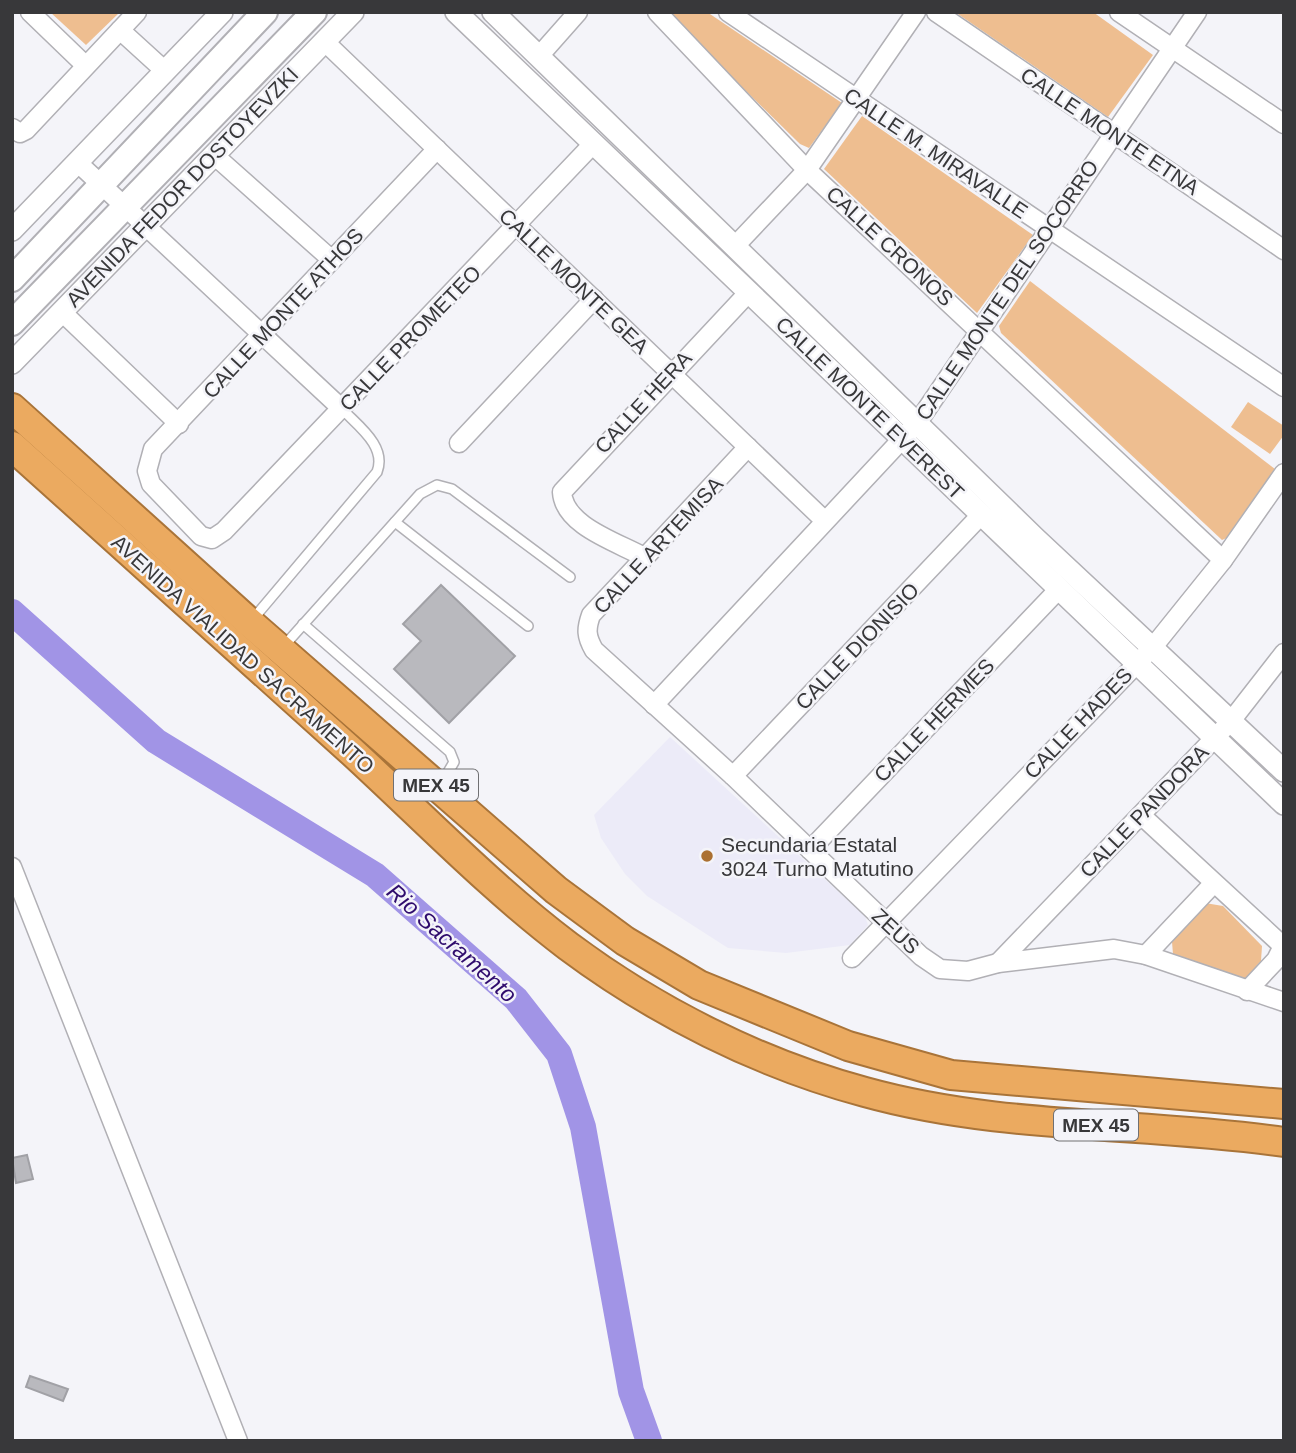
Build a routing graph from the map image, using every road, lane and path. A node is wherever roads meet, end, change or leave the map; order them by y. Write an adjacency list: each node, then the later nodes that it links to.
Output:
1 (30, 12): 20 (street)
2 (137, 12): 16 (street)
3 (222, 12): 21 (street)
4 (265, 12): 31 (main road)
5 (314, 12): 32 (main road, AVENIDA FEDOR DOSTOYEVZKI)
6 (353, 12): 17 (street, AVENIDA FEDOR DOSTOYEVZKI)
7 (456, 12): 26 (street, CALLE MONTE EVEREST)
8 (493, 12): 19 (street, CALLE MONTE EVEREST)
9 (578, 12): 19 (street)
10 (657, 12): 30 (street, CALLE CRONOS)
11 (728, 12): 22 (street, CALLE M. MIRAVALLE)
12 (916, 12): 22 (street)
13 (936, 12): 25 (street, CALLE MONTE ETNA)
14 (1119, 12): 18 (street)
15 (1196, 12): 18 (street, CALLE MONTE DEL SOCORRO)
16 (120, 30): 20 (street); 21 (street)
17 (324, 41): 27 (street, CALLE MONTE GEA); 28 (street, AVENIDA FEDOR DOSTOYEVZKI)
18 (1172, 48): 23 (street); 25 (street, CALLE MONTE DEL SOCORRO)
19 (540, 55): 37 (street, CALLE MONTE EVEREST)
20 (85, 65): 24 (street)
21 (166, 71): 29 (street)
22 (857, 99): 30 (street); 36 (street, CALLE M. MIRAVALLE)
23 (1284, 124)
24 (16, 131)
25 (1114, 134): 36 (street, CALLE MONTE DEL SOCORRO); 38 (street, CALLE MONTE ETNA)
26 (593, 144): 34 (street, CALLE PROMETEO); 41 (street, CALLE MONTE EVEREST)
27 (437, 149): 34 (street, CALLE MONTE GEA); 39 (street, CALLE MONTE ATHOS)
28 (214, 155): 33 (street, AVENIDA FEDOR DOSTOYEVZKI); 39 (street)
29 (77, 162): 31 (street); 35 (street)
30 (807, 170): 37 (street); 45 (street, CALLE CRONOS)
31 (101, 183): 32 (street); 40 (main road)
32 (127, 206): 33 (street); 44 (main road, AVENIDA FEDOR DOSTOYEVZKI)
33 (147, 224): 43 (street, AVENIDA FEDOR DOSTOYEVZKI); 46 (street)
34 (517, 226): 42 (street, CALLE MONTE GEA); 51 (street, CALLE PROMETEO)
35 (12, 230)
36 (1051, 230): 45 (street, CALLE MONTE DEL SOCORRO); 49 (street, CALLE M. MIRAVALLE)
37 (735, 246): 52 (street, CALLE MONTE EVEREST)
38 (1284, 250)
39 (332, 260): 46 (street, CALLE MONTE ATHOS)
40 (12, 279)
41 (749, 292): 48 (street, CALLE HERA); 54 (street, CALLE MONTE EVEREST)
42 (594, 299): 48 (street, CALLE MONTE GEA); 55 (street)
43 (62, 312): 47 (street, AVENIDA FEDOR DOSTOYEVZKI); 53 (street)
44 (12, 323)
45 (981, 330): 52 (street, CALLE MONTE DEL SOCORRO); 64 (street, CALLE CRONOS)
46 (262, 333): 51 (street); 53 (street, CALLE MONTE ATHOS)
47 (12, 363)
48 (671, 373): 57 (street, CALLE MONTE GEA); 63 (street, CALLE HERA)
49 (1284, 387)
50 (12, 408): 67 (highway, AVENIDA VIALIDAD SACRAMENTO / MEX 45)
51 (342, 409): 59 (street, CALLE PROMETEO); 67 (lane)
52 (918, 422): 54 (street, CALLE MONTE DEL SOCORRO); 70 (street, CALLE MONTE EVEREST)
53 (178, 424): 59 (street, CALLE MONTE ATHOS)
54 (903, 439): 60 (street, CALLE MONTE EVEREST); 61 (street, CALLE MONTE DEL SOCORRO)
55 (459, 443)
56 (12, 446): 93 (highway, AVENIDA VIALIDAD SACRAMENTO / MEX 45)
57 (748, 447): 61 (street, CALLE MONTE GEA); 63 (street, CALLE ARTEMISA)
58 (1284, 472): 64 (street, CALLE HADES)
59 (151, 484)
60 (981, 515): 66 (street, CALLE MONTE EVEREST); 79 (street, CALLE DIONISIO)
61 (824, 520): 75 (street, CALLE MONTE DEL SOCORRO)
62 (394, 522): 65 (lane); 68 (lane); 69 (lane)
63 (644, 557): 72 (street, CALLE ARTEMISA)
64 (1223, 560): 70 (street, CALLE HADES)
65 (570, 577)
66 (1058, 590): 74 (street, CALLE MONTE EVEREST); 83 (street, CALLE HERMES)
67 (250, 624): 71 (highway, AVENIDA VIALIDAD SACRAMENTO / MEX 45)
68 (303, 624): 71 (lane); 80 (lane)
69 (528, 626)
70 (1153, 646): 74 (street, CALLE HADES); 76 (street, CALLE MONTE EVEREST)
71 (281, 650): 80 (highway, AVENIDA VIALIDAD SACRAMENTO / MEX 45)
72 (594, 650): 75 (street, ZEUS)
73 (1284, 653): 76 (street, CALLE PANDORA)
74 (1137, 662): 77 (street, CALLE MONTE EVEREST); 86 (street, CALLE HADES)
75 (654, 705): 79 (street, ZEUS)
76 (1231, 721): 77 (street, CALLE PANDORA); 78 (street, CALLE MONTE EVEREST)
77 (1215, 738): 81 (street, CALLE MONTE EVEREST); 82 (street, CALLE PANDORA)
78 (1284, 771)
79 (733, 776): 83 (street, ZEUS)
80 (439, 787): 92 (highway, AVENIDA VIALIDAD SACRAMENTO / MEX 45)
81 (1284, 804)
82 (1141, 815): 85 (street); 89 (street, CALLE PANDORA)
83 (810, 850): 86 (street, ZEUS)
84 (12, 867): 94 (street)
85 (1213, 884): 87 (street); 90 (street)
86 (885, 922): 88 (street, CALLE HADES); 89 (street, ZEUS)
87 (1146, 956): 89 (street, ZEUS); 90 (street, ZEUS)
88 (852, 958)
89 (998, 963)
90 (1247, 991): 91 (street, ZEUS)
91 (1284, 1002)
92 (1284, 1104)
93 (1284, 1142)
94 (238, 1441)

